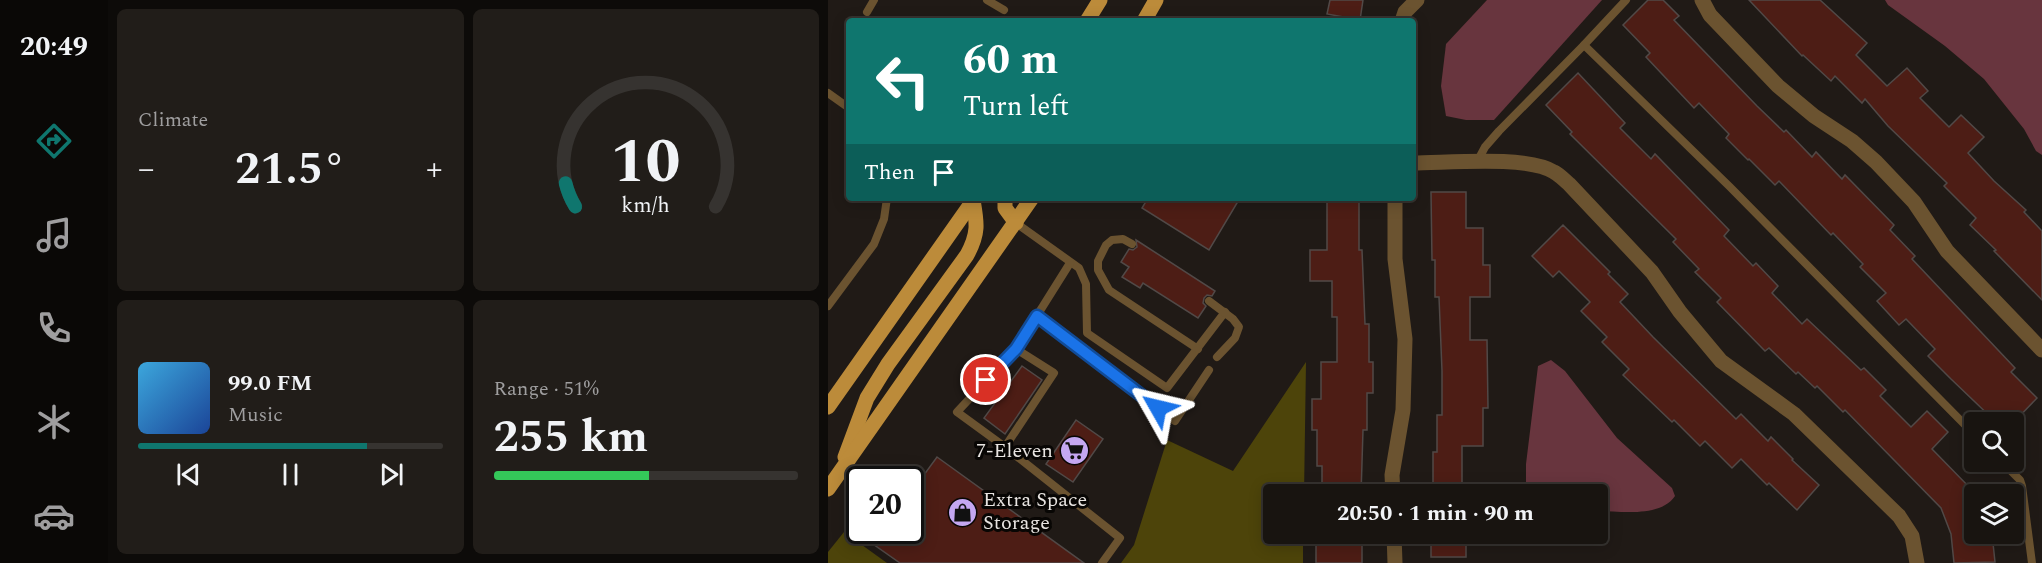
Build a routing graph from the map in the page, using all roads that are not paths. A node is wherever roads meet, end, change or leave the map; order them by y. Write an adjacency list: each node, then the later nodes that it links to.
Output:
1 (874, 0): 9 (lane)
2 (987, 0): 8 (lane)
3 (1100, 0): 10 (main road)
4 (1156, 0): 11 (main road)
5 (1417, 0): 12 (street)
6 (1626, 0): 13 (lane)
7 (1702, 0): 33 (street)
8 (1004, 10)
9 (867, 12)
10 (1089, 18)
11 (1146, 18)
12 (1403, 18)
13 (1584, 45): 16 (lane); 37 (lane)
14 (828, 93): 15 (lane)
15 (846, 106)
16 (1477, 162): 17 (street); 46 (street)
17 (1416, 164)
18 (887, 201): 28 (lane)
19 (972, 201): 36 (main road)
20 (973, 201): 40 (main road)
21 (1005, 201): 24 (main road)
22 (1030, 201): 24 (main road)
23 (1395, 201): 41 (street)
24 (1016, 224): 26 (lane); 40 (main road)
25 (1132, 244): 32 (lane)
26 (1070, 264): 30 (lane); 32 (lane)
27 (1209, 301): 29 (lane)
28 (828, 306)
29 (1225, 312): 32 (lane); 34 (lane)
30 (1037, 316): 31 (lane); 35 (lane)
31 (1016, 349): 38 (lane); 38 (lane)
32 (1198, 349)
33 (2042, 350)
34 (1217, 357)
35 (1209, 370)
36 (828, 406)
37 (1964, 424)
38 (1005, 447): 44 (lane)
39 (2012, 472): 47 (lane)
40 (839, 474): 42 (main road)
41 (1392, 484)
42 (828, 489)
43 (1394, 544): 45 (street)
44 (1102, 563)
45 (1395, 563)
46 (1917, 563)
47 (2032, 563)

